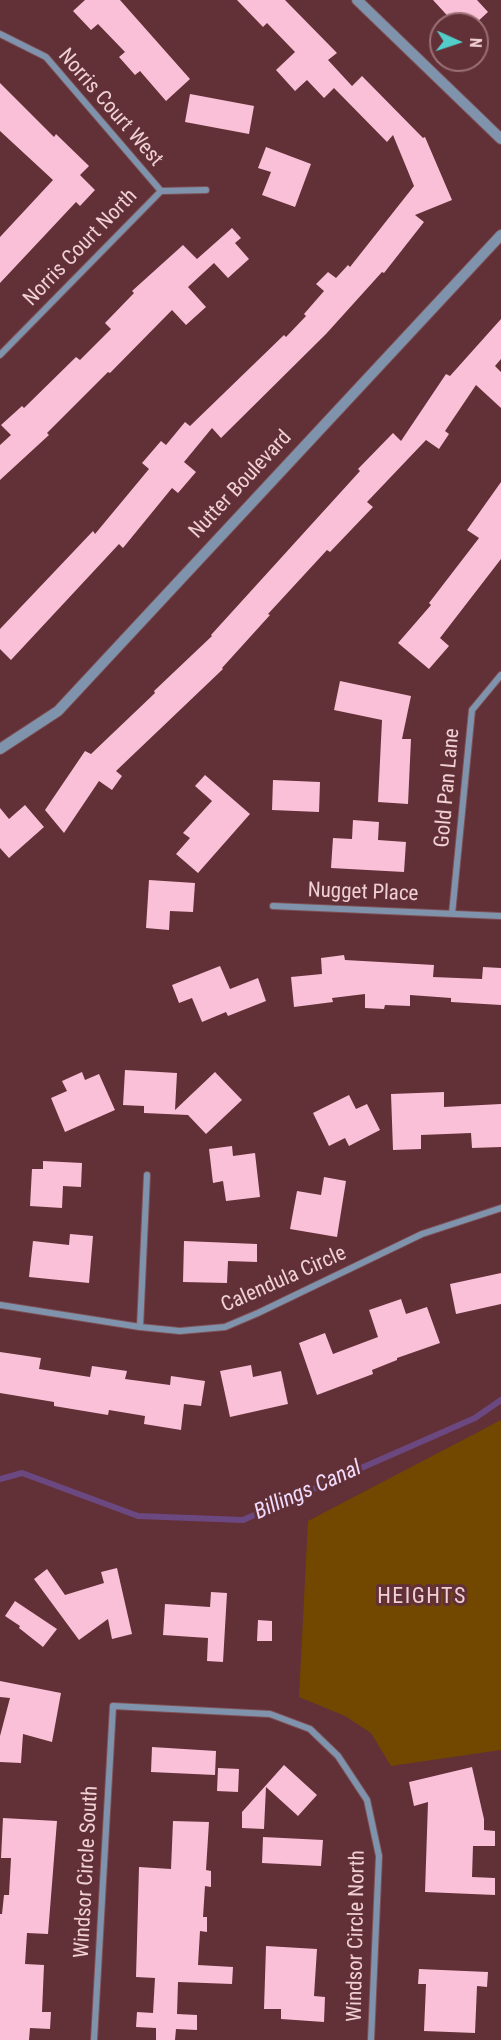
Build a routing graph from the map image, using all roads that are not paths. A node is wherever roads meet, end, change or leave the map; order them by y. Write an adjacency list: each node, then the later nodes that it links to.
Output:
1 (357, 0): 3 (street)
2 (0, 34): 5 (street, Norris Court West)
3 (501, 139)
4 (206, 190): 5 (street)
5 (160, 191): 7 (street, Norris Court North)
6 (501, 235): 9 (street, Nutter Boulevard)
7 (0, 355)
8 (501, 675): 11 (street, Gold Pan Lane)
9 (0, 749)
10 (273, 906): 11 (street, Nugget Place)
11 (452, 914): 12 (street, Nugget Place)
12 (501, 916)
13 (147, 1175): 16 (street)
14 (501, 1208): 16 (street, Calendula Circle)
15 (0, 1305): 16 (street, Calendula Circle)
16 (140, 1327)
17 (113, 1706): 18 (street, Windsor Circle South); 19 (street, Windsor Circle North)
18 (94, 2040)
19 (371, 2040)

